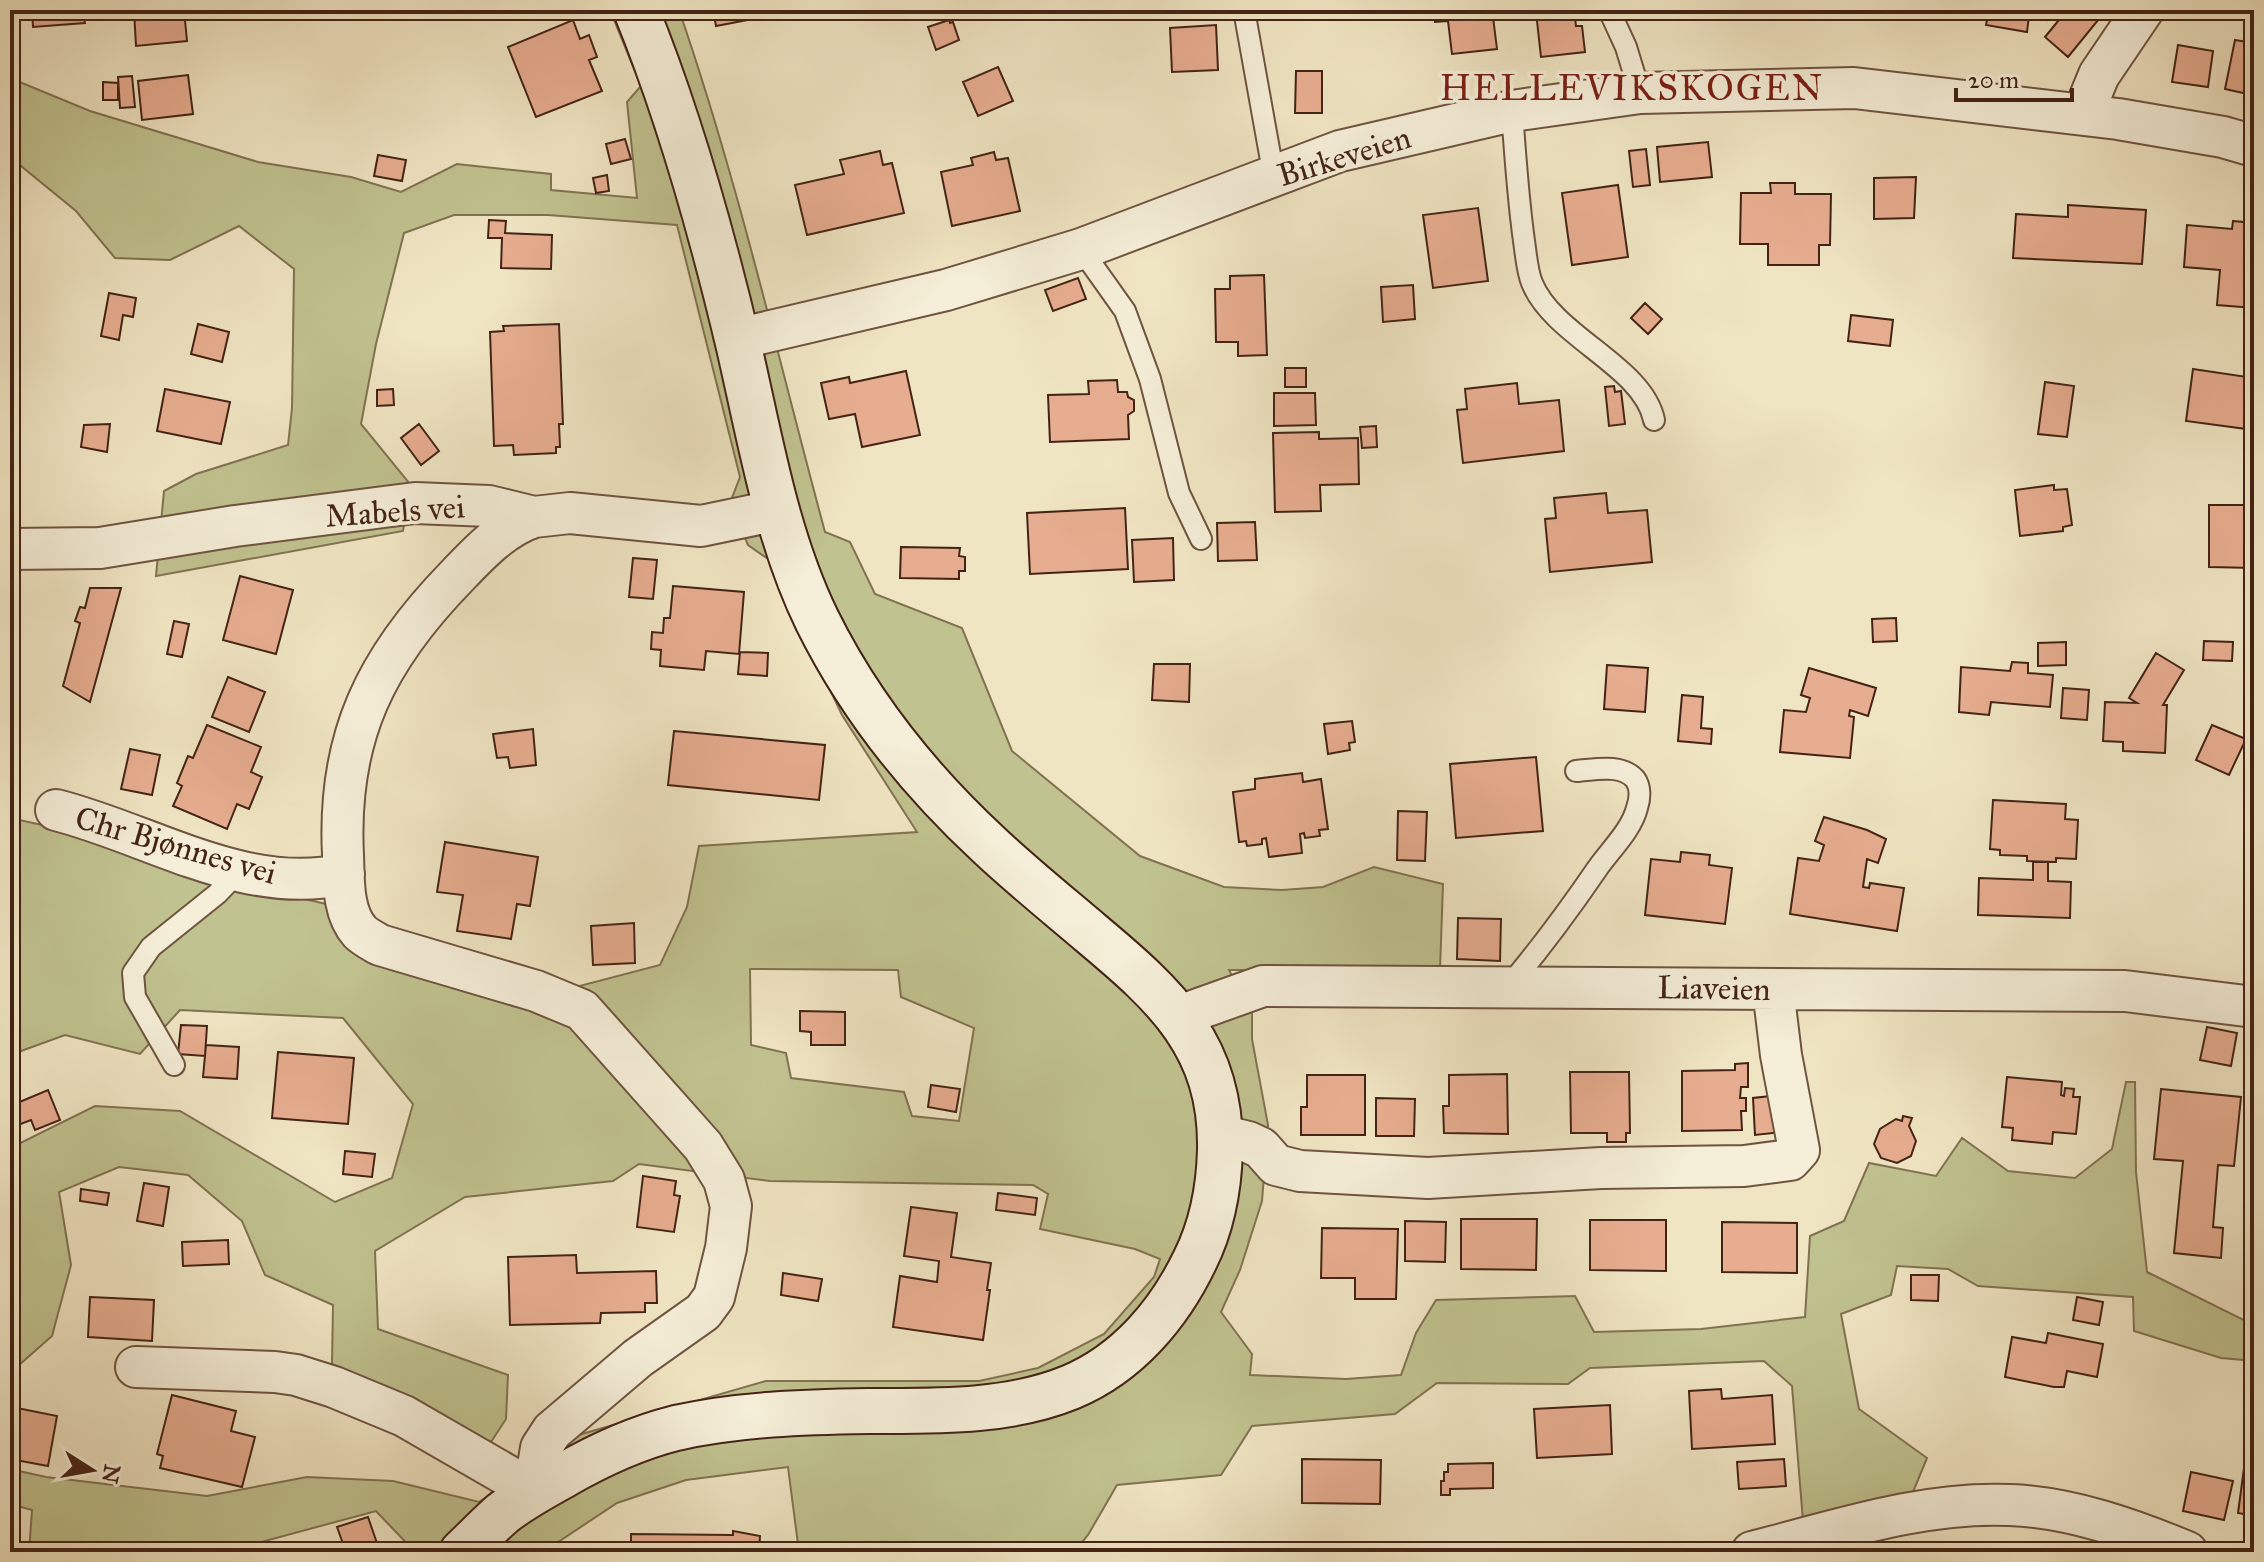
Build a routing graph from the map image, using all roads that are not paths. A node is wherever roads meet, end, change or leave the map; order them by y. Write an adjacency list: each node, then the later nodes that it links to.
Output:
1 (636, 10): 11 (main road)
2 (1244, 10): 9 (lane)
3 (1609, 10): 5 (lane)
4 (2143, 10): 7 (street)
5 (1640, 93): 6 (street, Birkeveien); 7 (street, Birkeveien)
6 (1512, 111): 9 (street, Birkeveien); 12 (lane)
7 (2083, 114): 8 (street, Birkeveien)
8 (2254, 146)
9 (1274, 177): 10 (street, Birkeveien)
10 (1081, 249): 11 (street, Birkeveien); 15 (lane)
11 (737, 339): 13 (main road)
12 (1654, 420)
13 (778, 510): 14 (street, Mabels vei); 24 (main road)
14 (534, 517): 16 (street, Mabels vei); 20 (street)
15 (1201, 539)
16 (10, 549)
17 (1576, 771): 21 (lane)
18 (56, 810): 19 (street, Chr Bjønnes vei)
19 (240, 870): 20 (street, Chr Bjønnes vei); 25 (lane)
20 (344, 874): 28 (street)
21 (1508, 987): 22 (street, Liaveien); 24 (street, Liaveien)
22 (1773, 989): 23 (street, Liaveien); 26 (street)
23 (2254, 1007)
24 (1179, 1016): 26 (main road)
25 (174, 1065)
26 (1220, 1135): 28 (main road)
27 (136, 1367): 28 (street)
28 (534, 1491): 29 (main road)
29 (462, 1552)
30 (1752, 1552): 31 (street)
31 (2187, 1552)

